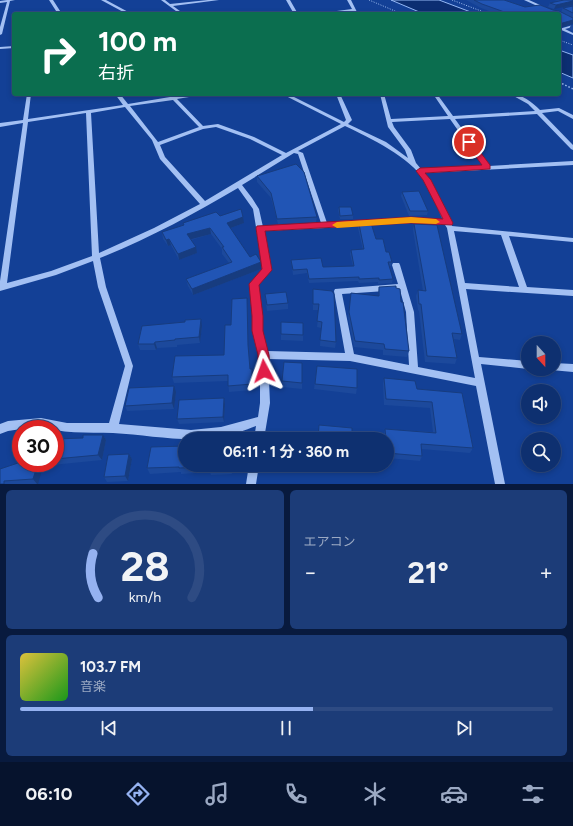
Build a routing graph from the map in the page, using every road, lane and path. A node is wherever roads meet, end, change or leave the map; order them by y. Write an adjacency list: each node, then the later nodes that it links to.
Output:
1 (9, 0): 2 (street); 12 (street); 29 (street)
2 (13, 0)
3 (51, 0): 18 (street)
4 (103, 0): 19 (street)
5 (163, 0): 13 (street)
6 (217, 0): 13 (street)
7 (288, 0): 21 (street)
8 (349, 0): 16 (street)
9 (369, 0): 23 (path)
10 (452, 0): 24 (path)
11 (526, 0): 14 (street)
12 (0, 2)
13 (169, 4): 20 (street)
14 (538, 5): 15 (street); 25 (street)
15 (528, 6)
16 (354, 10): 22 (street)
17 (562, 10): 25 (street)
18 (59, 12)
19 (126, 12)
20 (179, 12)
21 (295, 12)
22 (335, 12)
23 (397, 12)
24 (484, 12)
25 (553, 12)
26 (561, 15): 27 (street)
27 (565, 17)
28 (573, 26): 30 (street)
29 (0, 34)
30 (573, 34)
31 (561, 41): 32 (path)
32 (573, 45)
33 (12, 47): 34 (street)
34 (0, 48)
35 (561, 83): 36 (path)
36 (573, 89)
37 (29, 96): 51 (street)
38 (119, 96): 46 (street)
39 (188, 96): 45 (street)
40 (288, 96): 53 (street)
41 (339, 96): 53 (street)
42 (382, 96): 52 (street)
43 (436, 96): 49 (street)
44 (516, 96): 48 (street)
45 (174, 98): 46 (street); 55 (street)
46 (127, 106): 47 (street); 56 (street)
47 (88, 112): 51 (street); 71 (street)
48 (539, 112): 49 (street); 50 (street); 57 (street)
49 (451, 117): 52 (street); 62 (street)
50 (573, 117)
51 (25, 121): 54 (street); 74 (street)
52 (390, 121): 61 (street)
53 (345, 124): 58 (street); 61 (street)
54 (0, 125)
55 (202, 128): 56 (street); 59 (street)
56 (157, 144): 65 (street)
57 (573, 148)
58 (294, 151): 59 (street); 67 (street)
59 (286, 155): 64 (street)
60 (573, 162): 62 (street)
61 (414, 165): 63 (street)
62 (487, 167): 63 (street)
63 (420, 171): 66 (street)
64 (238, 184): 65 (street); 68 (street)
65 (204, 204): 71 (street)
66 (449, 225): 67 (street); 69 (street); 73 (street)
67 (325, 226): 68 (street)
68 (260, 228): 78 (street)
69 (504, 233): 70 (street); 76 (street)
70 (573, 240)
71 (96, 256): 74 (street); 87 (street)
72 (396, 265): 75 (street)
73 (462, 286): 76 (street); 80 (street)
74 (1, 287)
75 (402, 287): 79 (street); 84 (street)
76 (524, 290): 77 (street)
77 (573, 293)
78 (264, 355): 79 (street); 86 (street)
79 (350, 356): 84 (street)
80 (476, 360): 81 (street); 85 (street)
81 (521, 364)
82 (561, 367): 83 (street)
83 (573, 368)
84 (414, 369): 85 (street)
85 (480, 383): 92 (street)
86 (262, 420): 87 (street); 89 (street)
87 (113, 428): 88 (street)
88 (0, 429)
89 (260, 432)
90 (253, 472): 91 (street)
91 (251, 484)
92 (500, 484)

